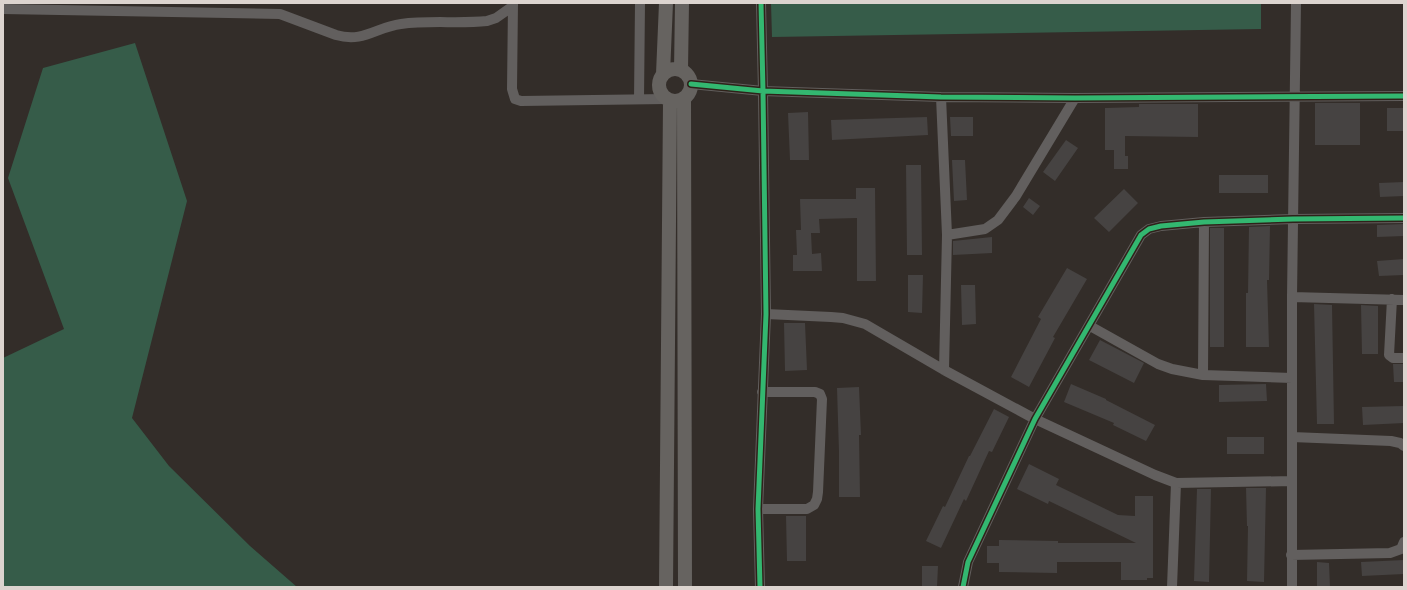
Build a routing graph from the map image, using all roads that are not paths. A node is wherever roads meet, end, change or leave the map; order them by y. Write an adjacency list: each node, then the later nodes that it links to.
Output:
1 (640, 3): 17 (street)
2 (666, 3): 9 (main road)
3 (682, 3): 8 (main road)
4 (761, 3): 11 (street)
5 (1296, 3): 14 (street)
6 (513, 5): 7 (street); 17 (street)
7 (3, 9)
8 (681, 70): 9 (main road); 10 (main road)
9 (663, 74): 18 (main road)
10 (691, 84): 11 (street); 15 (main road)
11 (764, 91): 13 (street); 26 (street)
12 (1404, 96): 14 (street)
13 (942, 97): 16 (street); 22 (street)
14 (1294, 97): 16 (street); 19 (street)
15 (684, 98): 18 (main road); 42 (main road)
16 (1075, 98): 22 (street)
17 (638, 99): 18 (street)
18 (668, 100): 41 (main road)
19 (1293, 218): 20 (street); 21 (street); 23 (street)
20 (1404, 218)
21 (1204, 222): 27 (street); 30 (street)
22 (947, 236): 29 (street)
23 (1292, 297): 24 (street); 31 (street)
24 (1392, 299): 25 (street); 28 (street)
25 (1404, 300)
26 (766, 314): 29 (street); 32 (street)
27 (1090, 326): 30 (street); 33 (street)
28 (1404, 358)
29 (944, 370): 33 (street)
30 (1203, 375): 31 (street)
31 (1292, 378): 34 (street)
32 (762, 392): 38 (street); 38 (street)
33 (1036, 419): 37 (street); 44 (street)
34 (1292, 437): 35 (street); 36 (street)
35 (1404, 446)
36 (1292, 481): 37 (street); 40 (street)
37 (1176, 483): 45 (street)
38 (758, 510): 43 (street)
39 (1404, 542): 40 (street)
40 (1292, 555): 46 (street)
41 (666, 587)
42 (685, 587)
43 (760, 587)
44 (963, 587)
45 (1172, 587)
46 (1292, 587)

